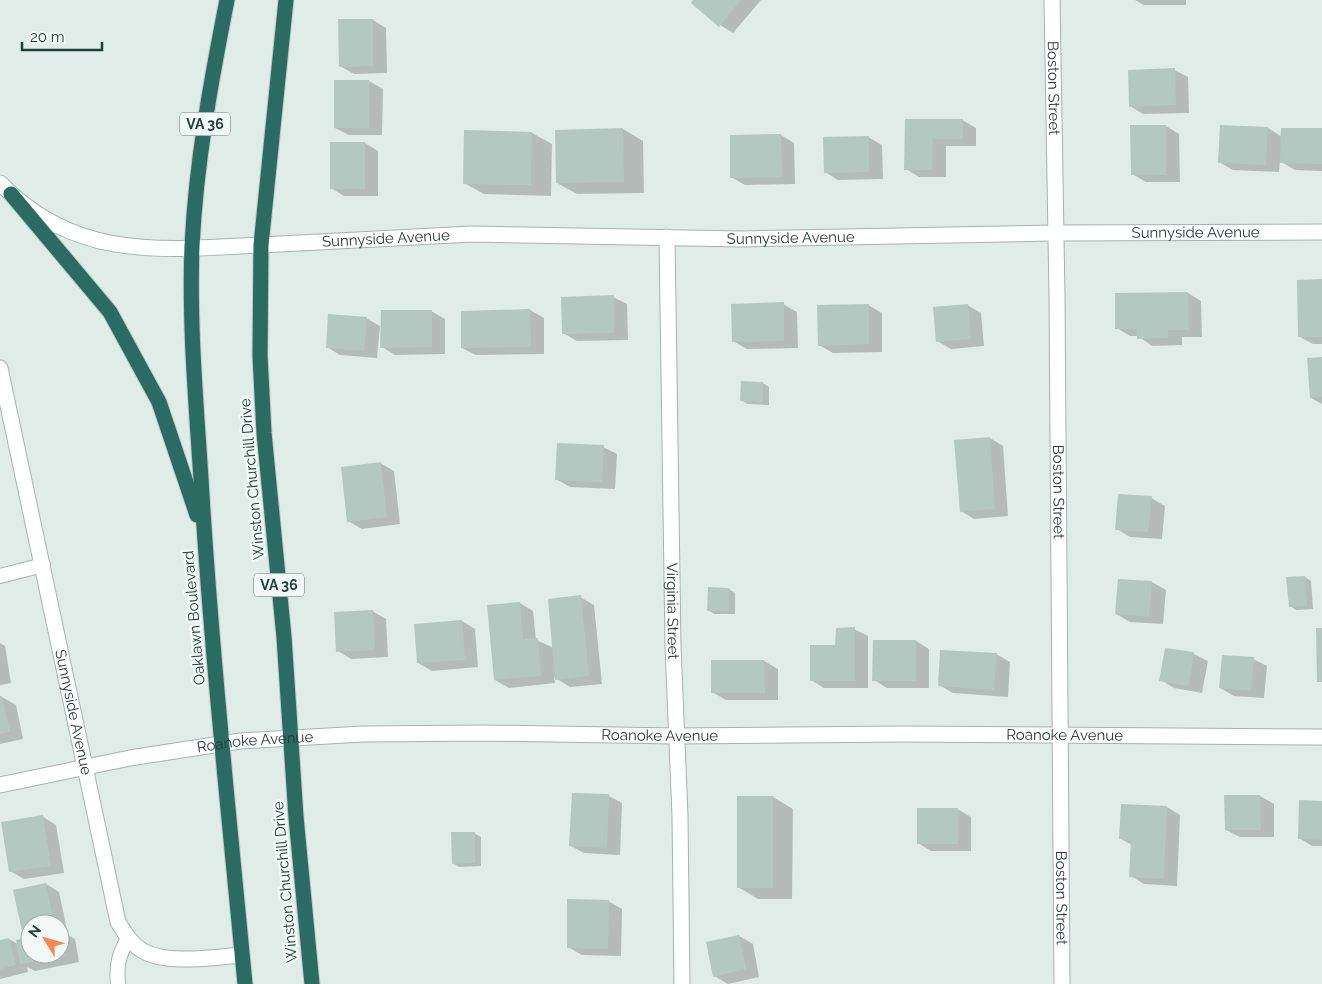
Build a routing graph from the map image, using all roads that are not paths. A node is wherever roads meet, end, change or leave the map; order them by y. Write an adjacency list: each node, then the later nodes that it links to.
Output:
1 (227, 0): 9 (highway, VA 36)
2 (286, 0): 8 (highway, Winston Churchill Drive / VA 36)
3 (1052, 0): 6 (street, Boston Street)
4 (5, 188): 9 (street); 11 (highway)
5 (1322, 232): 6 (street, Sunnyside Avenue)
6 (1054, 233): 7 (street, Sunnyside Avenue); 15 (street, Boston Street)
7 (667, 237): 8 (street, Sunnyside Avenue); 14 (street, Virginia Street)
8 (261, 245): 9 (street); 17 (highway, Winston Churchill Drive / VA 36)
9 (192, 249): 11 (highway, Oaklawn Boulevard / VA 36)
10 (0, 368): 12 (street, Sunnyside Avenue)
11 (204, 536): 18 (highway, Oaklawn Boulevard / VA 36)
12 (42, 565): 13 (lane); 19 (street, Sunnyside Avenue)
13 (0, 576)
14 (676, 736): 15 (street, Roanoke Avenue); 17 (street, Roanoke Avenue); 26 (street, Virginia Street)
15 (1061, 736): 16 (street, Roanoke Avenue); 27 (street, Boston Street)
16 (1322, 737)
17 (291, 739): 18 (street, Roanoke Avenue); 25 (highway, Winston Churchill Drive / VA 36)
18 (223, 744): 19 (street, Roanoke Avenue); 22 (highway, Oaklawn Boulevard / VA 36)
19 (85, 767): 20 (street, Roanoke Avenue); 21 (street, Sunnyside Avenue)
20 (0, 785)
21 (128, 938): 22 (street, Sunnyside Avenue); 23 (lane)
22 (242, 955): 24 (highway, Oaklawn Boulevard / VA 36)
23 (118, 984)
24 (245, 984)
25 (312, 984)
26 (682, 984)
27 (1062, 984)

